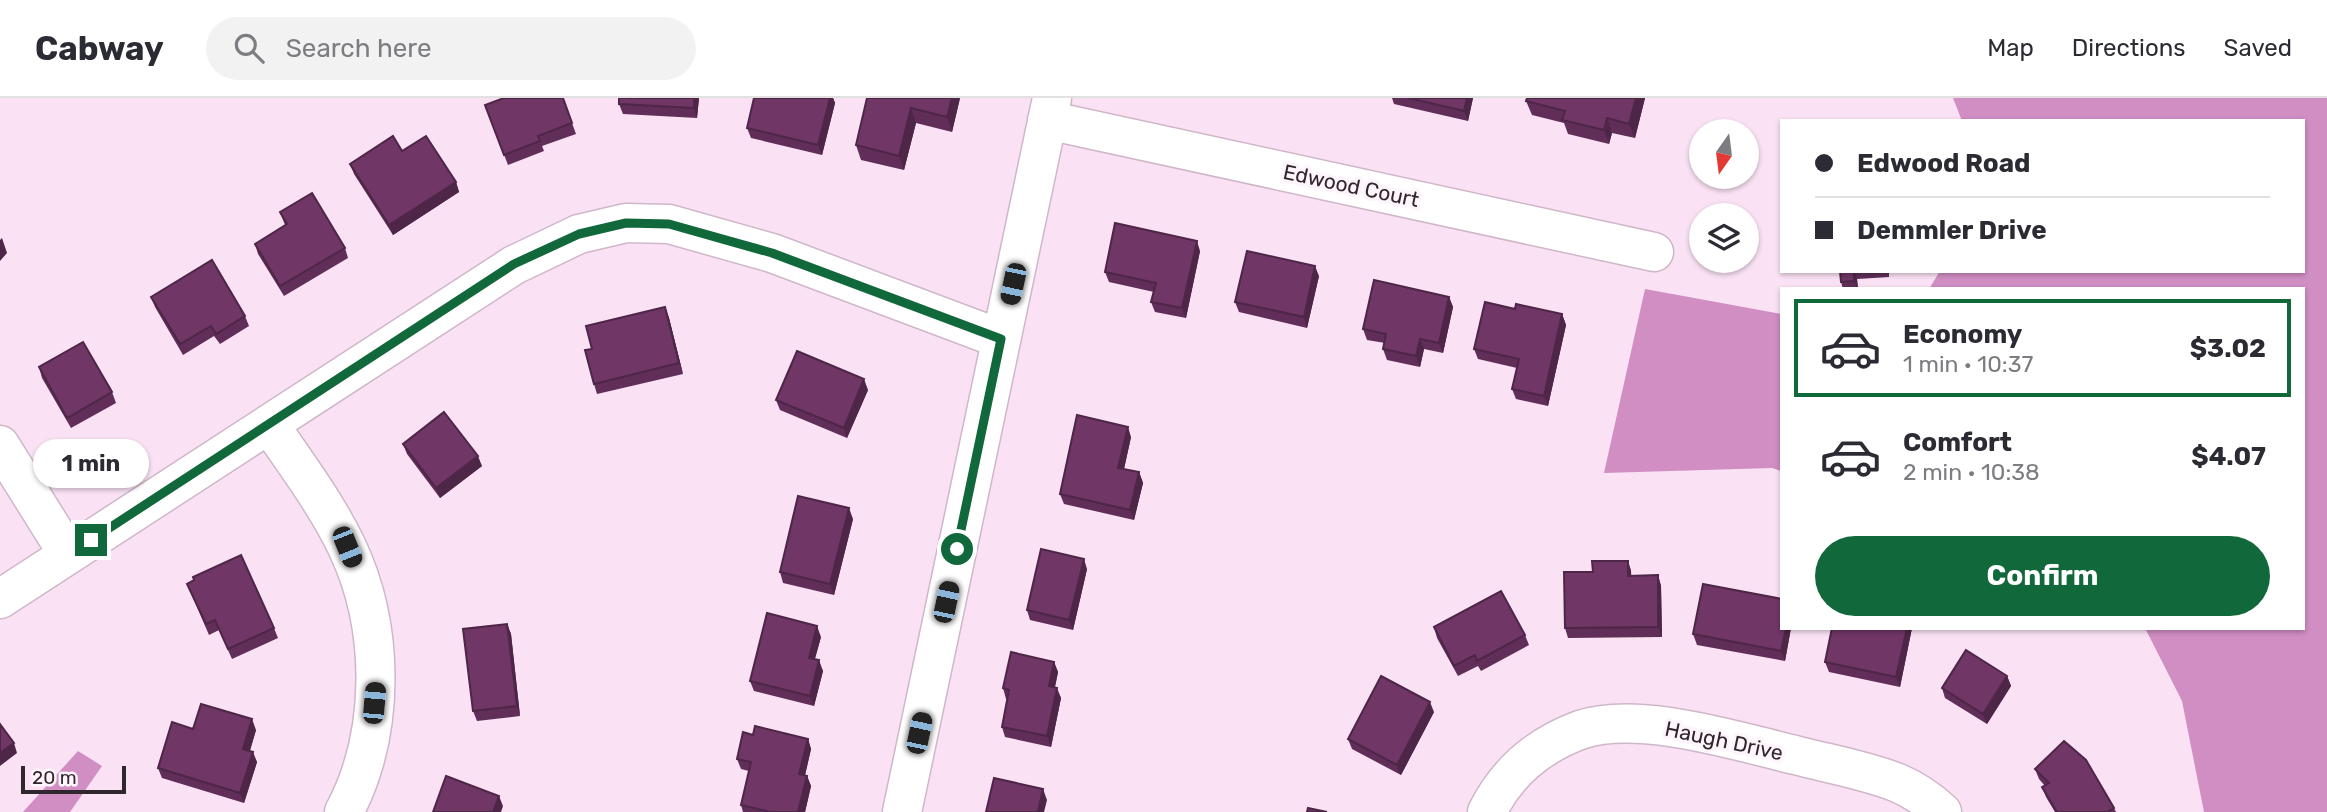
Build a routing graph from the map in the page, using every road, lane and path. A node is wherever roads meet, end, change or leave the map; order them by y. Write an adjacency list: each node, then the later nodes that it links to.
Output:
1 (1050, 109): 2 (street, Edwood Court); 3 (street)
2 (1654, 252)
3 (1001, 339): 4 (street); 9 (street)
4 (269, 425): 6 (street); 8 (street)
5 (0, 445): 6 (street)
6 (68, 554): 7 (street)
7 (0, 598)
8 (344, 812)
9 (902, 812)
10 (1487, 812): 11 (street, Haugh Drive)
11 (1942, 812)

